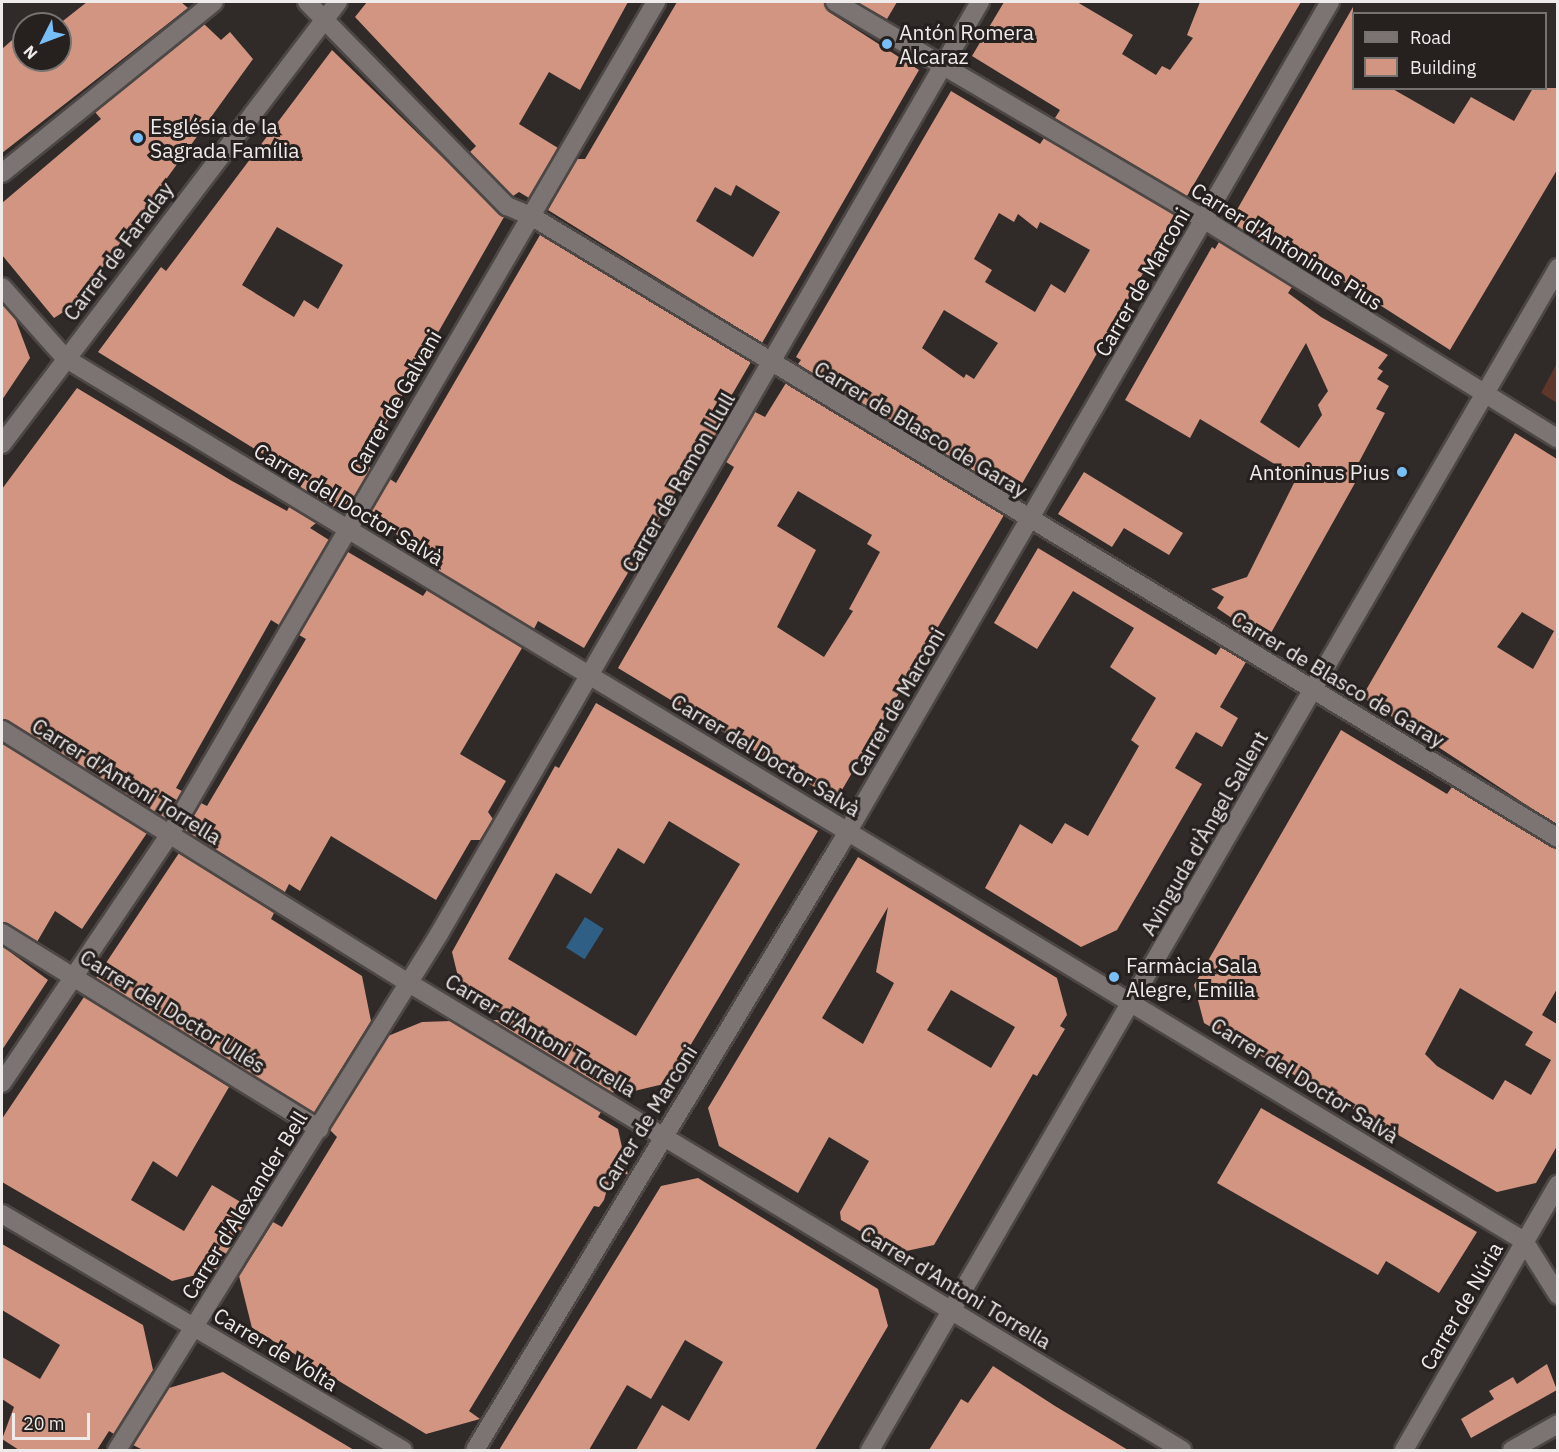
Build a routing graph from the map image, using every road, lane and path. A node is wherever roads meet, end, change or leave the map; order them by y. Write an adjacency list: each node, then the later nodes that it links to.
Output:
1 (214, 2): 10 (street)
2 (307, 2): 8 (street, Carrer de Blasco de Garay)
3 (338, 2): 8 (street, Carrer de Faraday)
4 (656, 2): 11 (street, Carrer de Galvani)
5 (835, 2): 9 (street, Carrer d'Antoninus Pius)
6 (980, 2): 9 (street, Carrer de Ramon Llull)
7 (1330, 2): 12 (street, Carrer de Marconi)
8 (325, 19): 11 (street, Carrer de Blasco de Garay); 15 (street, Carrer de Faraday)
9 (942, 64): 12 (street, Carrer d'Antoninus Pius); 16 (street, Carrer de Ramon Llull)
10 (2, 173)
11 (531, 216): 16 (street, Carrer de Blasco de Garay); 21 (street, Carrer de Galvani)
12 (1205, 220): 17 (street, Carrer d'Antoninus Pius); 20 (street, Carrer de Marconi)
13 (1557, 268): 17 (street, Avinguda d'Àngel Sallent)
14 (2, 287): 15 (street, Carrer del Doctor Salvà)
15 (64, 358): 19 (street, Carrer de Faraday); 21 (street, Carrer del Doctor Salvà)
16 (772, 366): 20 (street, Carrer de Blasco de Garay); 22 (street, Carrer de Ramon Llull)
17 (1486, 396): 18 (street, Carrer d'Antoninus Pius); 23 (street, Avinguda d'Àngel Sallent)
18 (1557, 439)
19 (2, 444)
20 (1028, 520): 23 (street, Carrer de Blasco de Garay); 25 (street, Carrer de Marconi)
21 (346, 530): 22 (street, Carrer del Doctor Salvà); 26 (street, Carrer de Galvani)
22 (589, 673): 25 (street, Carrer del Doctor Salvà); 30 (street, Carrer de Ramon Llull)
23 (1312, 691): 27 (street, Carrer de Blasco de Garay); 31 (street, Avinguda d'Àngel Sallent)
24 (2, 730): 26 (street, Carrer d'Antoni Torrella)
25 (848, 831): 31 (street, Carrer del Doctor Salvà); 34 (street, Carrer de Marconi)
26 (170, 834): 29 (street, Carrer de Galvani); 30 (street, Carrer d'Antoni Torrella)
27 (1557, 838)
28 (2, 933): 29 (street, Carrer del Doctor Ullés)
29 (75, 976): 32 (street, Carrer de Galvani); 33 (street, Carrer del Doctor Ullés)
30 (409, 983): 33 (street, Carrer d'Alexander Bell); 34 (street, Carrer d'Antoni Torrella)
31 (1133, 1001): 37 (street, Carrer del Doctor Salvà); 39 (street, Avinguda d'Àngel Sallent)
32 (2, 1083)
33 (319, 1129): 40 (street, Carrer d'Alexander Bell)
34 (663, 1134): 39 (street, Carrer d'Antoni Torrella); 44 (street, Carrer de Marconi)
35 (1557, 1184): 37 (street, Carrer de Núria)
36 (2, 1214): 40 (street, Carrer de Volta)
37 (1524, 1241): 38 (street); 47 (street, Carrer de Núria)
38 (1557, 1295)
39 (953, 1312): 45 (street, Avinguda d'Àngel Sallent); 46 (street, Carrer d'Antoni Torrella)
40 (194, 1326): 42 (street, Carrer d'Alexander Bell); 43 (street, Carrer de Volta)
41 (1557, 1424): 48 (street)
42 (117, 1450)
43 (403, 1450)
44 (475, 1450)
45 (870, 1450)
46 (1182, 1450)
47 (1404, 1450)
48 (1512, 1450)

